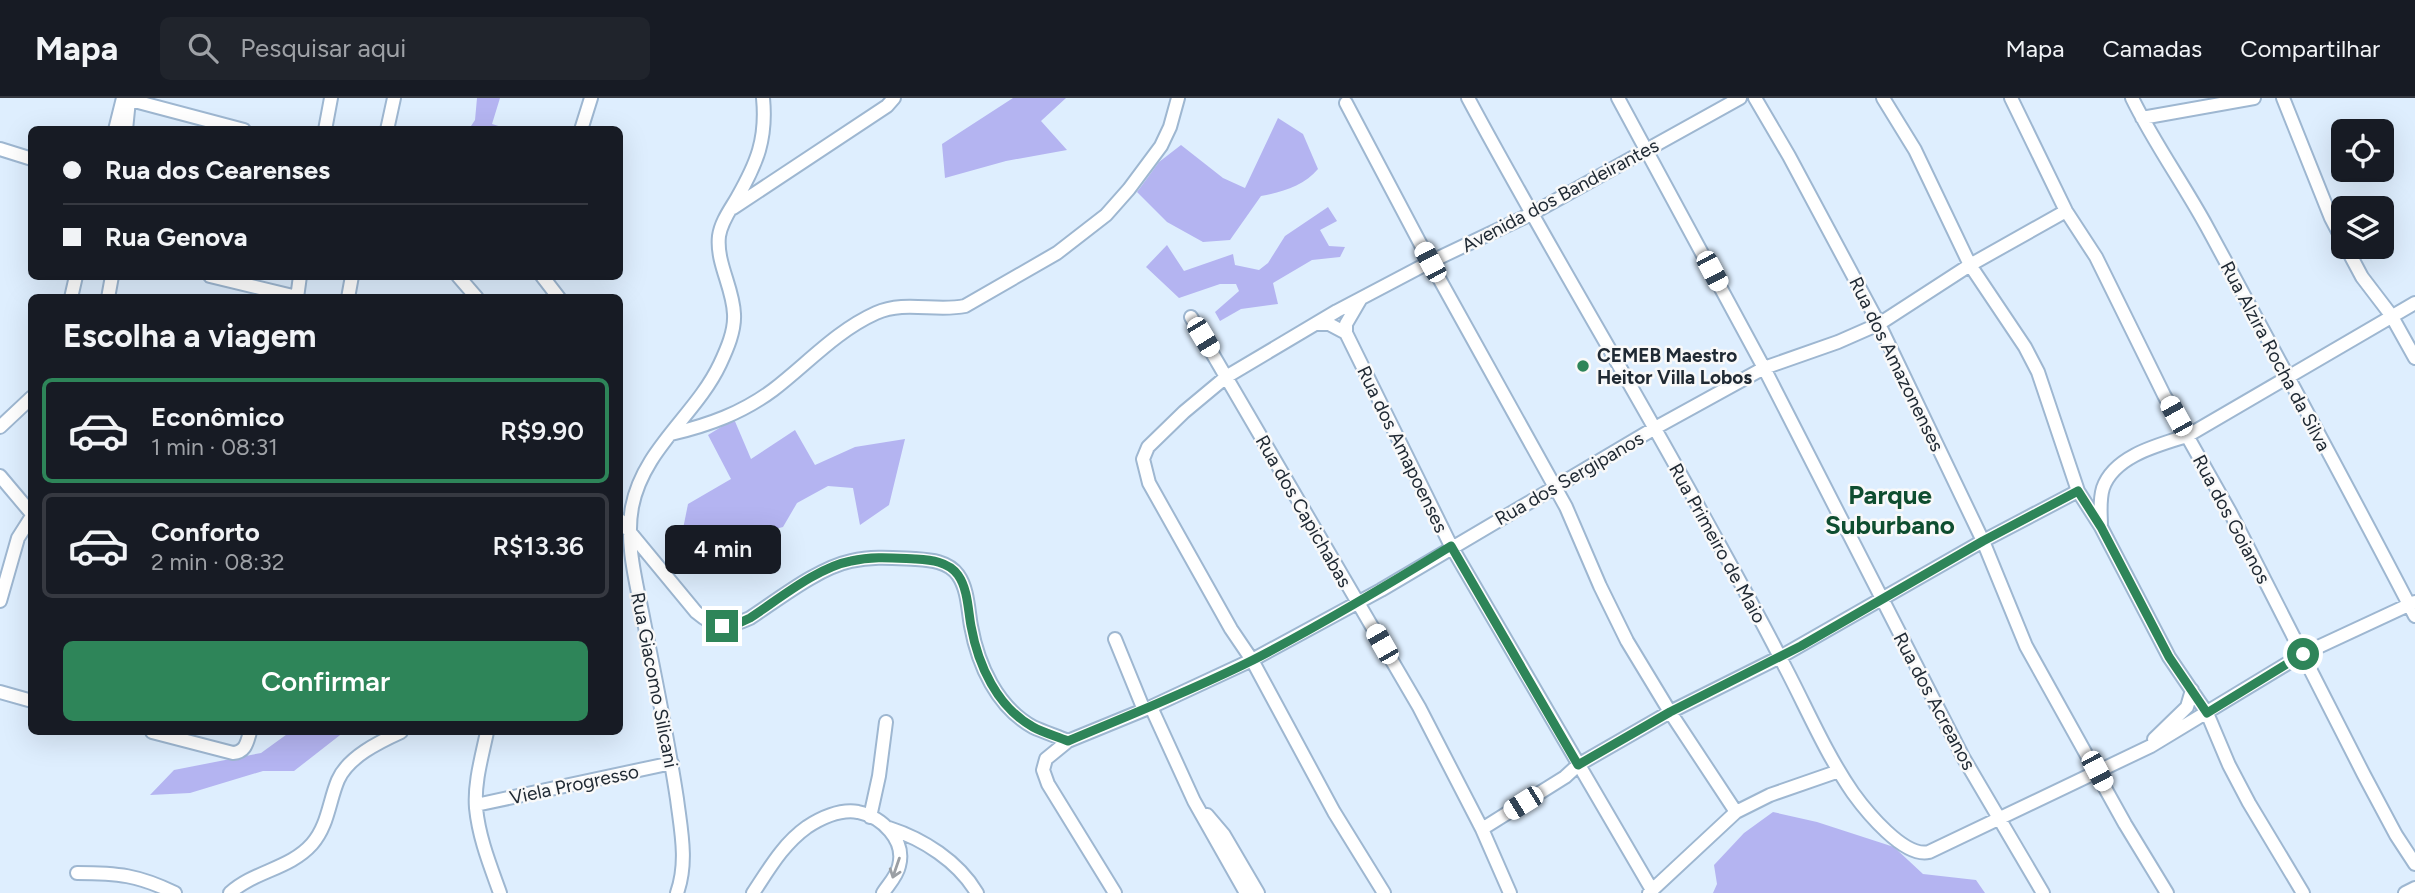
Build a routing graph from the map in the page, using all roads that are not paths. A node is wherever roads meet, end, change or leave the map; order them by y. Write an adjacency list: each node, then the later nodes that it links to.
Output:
1 (331, 98): 22 (street)
2 (394, 98): 23 (street)
3 (591, 98): 24 (street)
4 (763, 98): 28 (street)
5 (894, 98): 29 (street)
6 (1178, 98): 57 (street)
7 (1468, 98): 32 (street, Rua Primeiro de Maio)
8 (1618, 98): 26 (street, Rua dos Acreanos)
9 (1740, 98): 26 (street, Avenida dos Bandeirantes)
10 (1755, 98): 48 (street, Rua dos Amazonenses)
11 (1883, 98): 36 (street)
12 (2011, 98): 31 (street, Rua dos Goianos)
13 (2132, 98): 18 (street, Rua Alzira Rocha da Silva)
14 (2254, 98): 18 (street)
15 (2283, 98): 33 (street)
16 (125, 99): 19 (street); 20 (street); 21 (street)
17 (1346, 103): 35 (street)
18 (2142, 118): 52 (street, Rua Alzira Rocha da Silva)
19 (116, 126)
20 (126, 126)
21 (229, 126)
22 (326, 126)
23 (388, 126)
24 (582, 126)
25 (0, 149): 27 (street)
26 (1646, 150): 32 (street, Avenida dos Bandeirantes); 51 (street, Rua dos Acreanos)
27 (28, 158)
28 (752, 170): 29 (street); 30 (street)
29 (770, 185): 30 (street)
30 (730, 210): 57 (street, Rua Giacomo Silicani)
31 (2066, 211): 36 (street, Rua dos Sergipanos); 58 (street, Rua dos Goianos)
32 (1533, 213): 35 (street, Avenida dos Bandeirantes); 56 (street, Rua Primeiro de Maio)
33 (2331, 220)
34 (2352, 259): 45 (street)
35 (1430, 262): 43 (street, Avenida dos Bandeirantes); 60 (street)
36 (1970, 265): 48 (street, Rua dos Sergipanos); 61 (street)
37 (227, 280): 40 (street)
38 (461, 280): 41 (street)
39 (545, 280): 42 (street)
40 (285, 294)
41 (474, 294)
42 (556, 294)
43 (1360, 299): 47 (street, Avenida dos Bandeirantes); 49 (street)
44 (2415, 303): 45 (street)
45 (2391, 315): 50 (street); 52 (street)
46 (1191, 317): 53 (street, Rua dos Capichabas)
47 (1315, 324): 49 (street); 53 (street, Avenida dos Bandeirantes)
48 (1879, 324): 51 (street, Rua dos Sergipanos); 67 (street, Rua dos Amazonenses)
49 (1346, 333): 68 (street, Rua dos Amapoenses)
50 (2415, 358)
51 (1764, 368): 56 (street, Rua dos Sergipanos); 69 (street, Rua dos Acreanos)
52 (2289, 376): 58 (street); 72 (street, Rua Alzira Rocha da Silva)
53 (1226, 377): 71 (street, Rua dos Capichabas); 76 (street, Avenida dos Bandeirantes)
54 (28, 401): 55 (street)
55 (0, 427)
56 (1656, 428): 60 (street, Rua dos Sergipanos); 75 (street, Rua Primeiro de Maio)
57 (671, 434): 66 (street, Rua Giacomo Silicani)
58 (2187, 436): 65 (street); 74 (street, Rua dos Goianos)
59 (0, 476): 62 (street)
60 (1554, 487): 68 (street, Rua dos Sergipanos); 81 (street)
61 (2078, 491): 65 (street); 67 (street)
62 (28, 510)
63 (28, 522): 70 (street)
64 (623, 524): 66 (street)
65 (2101, 527): 77 (street)
66 (630, 532): 88 (street); 90 (street, Rua Giacomo Silicani)
67 (1983, 541): 69 (street); 93 (street, Rua dos Amazonenses)
68 (1451, 546): 71 (street, Rua dos Sergipanos); 91 (street, Rua dos Amapoenses)
69 (1882, 600): 75 (street); 98 (street, Rua dos Acreanos)
70 (0, 601)
71 (1358, 602): 76 (street, Rua dos Sergipanos); 100 (street, Rua dos Capichabas)
72 (2413, 608): 74 (street)
73 (1115, 639): 80 (street)
74 (2303, 654): 82 (street); 101 (street, Rua dos Goianos)
75 (1780, 657): 81 (street); 92 (street, Rua Primeiro de Maio)
76 (1252, 660): 80 (street, Rua dos Sergipanos); 115 (street)
77 (2192, 690): 82 (street); 89 (street)
78 (0, 692): 79 (street)
79 (28, 697)
80 (1148, 708): 88 (street, Rua dos Sergipanos); 94 (street)
81 (1670, 712): 91 (street); 96 (street)
82 (2207, 713): 89 (street); 119 (street)
83 (886, 722): 97 (street)
84 (249, 735): 87 (street)
85 (396, 735): 106 (street)
86 (486, 735): 95 (street)
87 (187, 736)
88 (1068, 741): 112 (street)
89 (2151, 746): 93 (street)
90 (672, 763): 95 (street, Viela Progresso); 108 (street, Rua Giacomo Silicani)
91 (1578, 765): 100 (street); 104 (street, Rua dos Amapoenses)
92 (1839, 771): 96 (street); 98 (street, Rua Primeiro de Maio)
93 (2097, 771): 98 (street); 118 (street, Rua dos Amazonenses)
94 (1194, 801): 113 (street); 114 (street)
95 (476, 805): 107 (street)
96 (1737, 812): 104 (street)
97 (870, 817): 99 (street); 109 (street)
98 (2000, 818): 117 (street, Rua dos Acreanos)
99 (887, 828): 110 (street, one-way to 110); 111 (street)
100 (1482, 828): 116 (street, Rua dos Capichabas)
101 (2415, 864)
102 (77, 873): 105 (street)
103 (2415, 888): 120 (street)
104 (1650, 892)
105 (175, 893)
106 (230, 893)
107 (500, 893)
108 (677, 893)
109 (753, 893)
110 (883, 893)
111 (977, 893)
112 (1115, 893)
113 (1246, 893)
114 (1258, 893)
115 (1384, 893)
116 (1510, 893)
117 (2043, 893)
118 (2167, 893)
119 (2303, 893)
120 (2405, 893)

